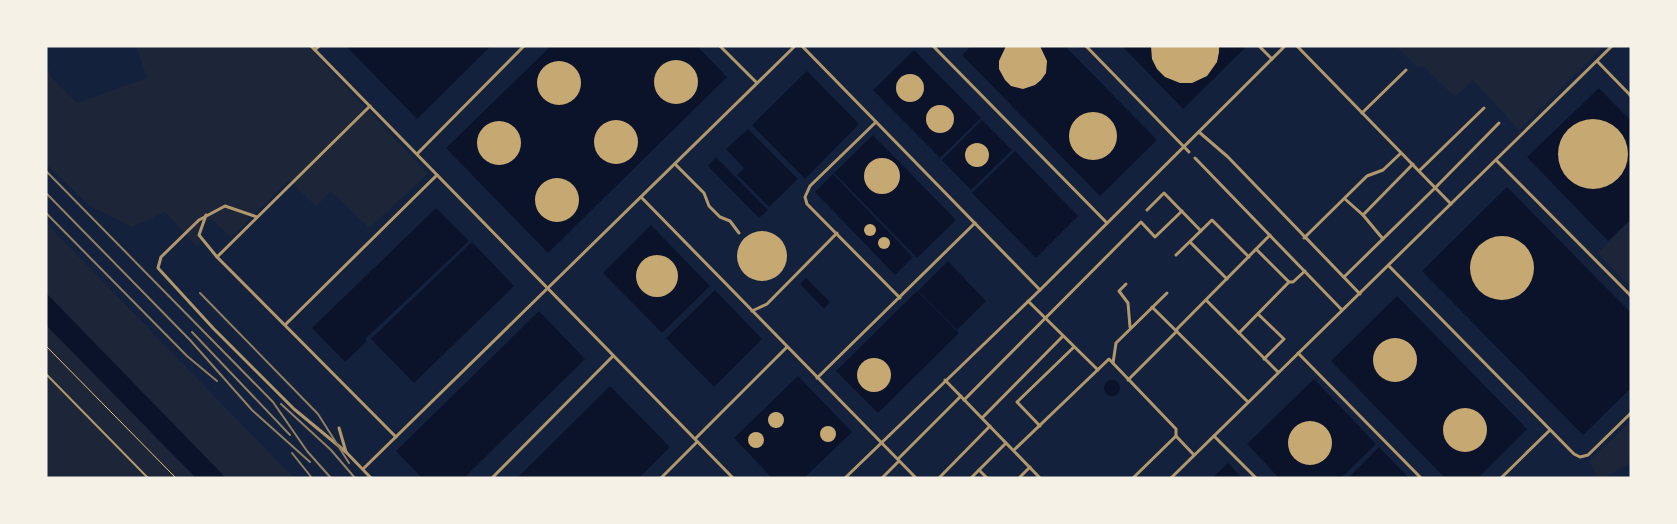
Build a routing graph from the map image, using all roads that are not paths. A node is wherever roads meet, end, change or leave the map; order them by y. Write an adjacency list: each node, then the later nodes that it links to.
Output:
1 (311, 46): 13 (street)
2 (319, 46): 13 (street)
3 (720, 46): 17 (street)
4 (795, 46): 17 (street)
5 (802, 46): 22 (street)
6 (933, 46): 45 (street)
7 (1086, 46): 25 (street)
8 (1259, 46): 14 (street)
9 (1285, 46): 14 (street)
10 (1297, 46): 21 (street)
11 (1612, 46): 15 (street)
12 (522, 47): 28 (street)
13 (315, 50): 19 (street)
14 (1272, 59): 24 (street)
15 (1597, 61): 18 (street); 30 (street)
16 (1406, 70): 21 (street)
17 (757, 83): 31 (street)
18 (1631, 96)
19 (370, 106): 28 (street); 43 (street)
20 (1484, 108): 33 (street)
21 (1362, 113): 27 (street)
22 (876, 122): 44 (street); 47 (street)
23 (1499, 123): 35 (street)
24 (1199, 132): 25 (street); 50 (street)
25 (1185, 147): 26 (street); 45 (street)
26 (1189, 152)
27 (1401, 153): 32 (street); 37 (street)
28 (417, 154): 34 (street)
29 (1195, 158): 49 (street)
30 (1496, 160): 38 (street); 67 (street)
31 (675, 164): 36 (street); 48 (street)
32 (1413, 164): 33 (street); 42 (street)
33 (1419, 171): 35 (street)
34 (437, 175): 63 (street); 76 (street)
35 (1435, 188): 38 (street); 51 (street)
36 (641, 197): 63 (street); 73 (street)
37 (1345, 199): 42 (street); 50 (street)
38 (1451, 204): 57 (street)
39 (1147, 210): 40 (street)
40 (1182, 211): 46 (street); 75 (street)
41 (207, 214): 43 (street); 55 (street); 109 (street)
42 (1363, 215): 51 (street)
43 (257, 217): 55 (street)
44 (975, 223): 64 (street); 68 (street)
45 (1107, 223): 64 (street)
46 (1201, 231): 52 (street); 56 (street)
47 (836, 233): 68 (street); 73 (street)
48 (739, 234)
49 (1270, 235): 53 (street); 58 (street)
50 (1304, 238): 59 (street)
51 (1383, 239): 59 (street)
52 (1190, 242): 54 (street); 60 (street)
53 (1256, 249): 56 (street); 61 (street)
54 (1176, 255)
55 (217, 257): 76 (street)
56 (1249, 257): 60 (street)
57 (1389, 266): 66 (street); 101 (street)
58 (1305, 271): 61 (street); 72 (street)
59 (1344, 277): 66 (street)
60 (1226, 279): 69 (street)
61 (1289, 282): 74 (street)
62 (1126, 284): 77 (street)
63 (547, 288): 84 (street); 104 (street)
64 (1040, 290): 70 (street)
65 (1167, 293): 71 (street)
66 (1360, 294): 72 (street)
67 (1631, 296)
68 (900, 298): 90 (street)
69 (1206, 300): 78 (street); 79 (street)
70 (1028, 301): 75 (street); 91 (street)
71 (1152, 307): 77 (street); 78 (street)
72 (1342, 310): 83 (street)
73 (752, 311): 82 (street)
74 (1258, 314): 79 (street); 85 (street)
75 (1045, 318): 80 (street); 94 (street)
76 (286, 324): 104 (street)
77 (1130, 328): 86 (street)
78 (1177, 331): 92 (street); 95 (street)
79 (1239, 333): 85 (street)
80 (1063, 336): 81 (street); 97 (street)
81 (1074, 346): 87 (street); 99 (street)
82 (787, 347): 90 (street); 105 (street)
83 (1298, 353): 88 (street); 131 (street)
84 (613, 356): 105 (street); 117 (street)
85 (1264, 358): 88 (street)
86 (1113, 364): 87 (street); 92 (street)
87 (1098, 370): 99 (street)
88 (1278, 372): 95 (street)
89 (46, 374): 115 (lane)
90 (817, 378): 107 (street)
91 (946, 380): 93 (street); 107 (street)
92 (1128, 380): 102 (street)
93 (961, 396): 94 (street); 111 (street)
94 (964, 400): 97 (street)
95 (1248, 402): 103 (street)
96 (1631, 413): 101 (street)
97 (982, 418): 98 (street)
98 (990, 426): 106 (street); 123 (street)
99 (1040, 426): 108 (street)
100 (338, 428): 109 (street)
101 (1550, 430): 132 (street)
102 (1176, 436): 110 (street); 128 (street)
103 (1214, 436): 110 (street); 130 (street)
104 (396, 437): 113 (street)
105 (696, 440): 118 (street); 119 (street)
106 (1006, 442): 108 (street); 114 (street)
107 (881, 443): 111 (street); 120 (street)
108 (1014, 450): 112 (street)
109 (346, 452): 113 (street)
110 (1194, 456): 129 (street)
111 (898, 460): 121 (street); 122 (street)
112 (1030, 467): 126 (street); 127 (street)
113 (363, 469): 116 (street)
114 (979, 470): 124 (street); 125 (street)
115 (148, 478)
116 (371, 478)
117 (492, 478)
118 (662, 478)
119 (733, 478)
120 (845, 478)
121 (882, 478)
122 (916, 478)
123 (939, 478)
124 (971, 478)
125 (987, 478)
126 (1019, 478)
127 (1040, 478)
128 (1132, 478)
129 (1171, 478)
130 (1256, 478)
131 (1421, 478)
132 (1501, 478)

